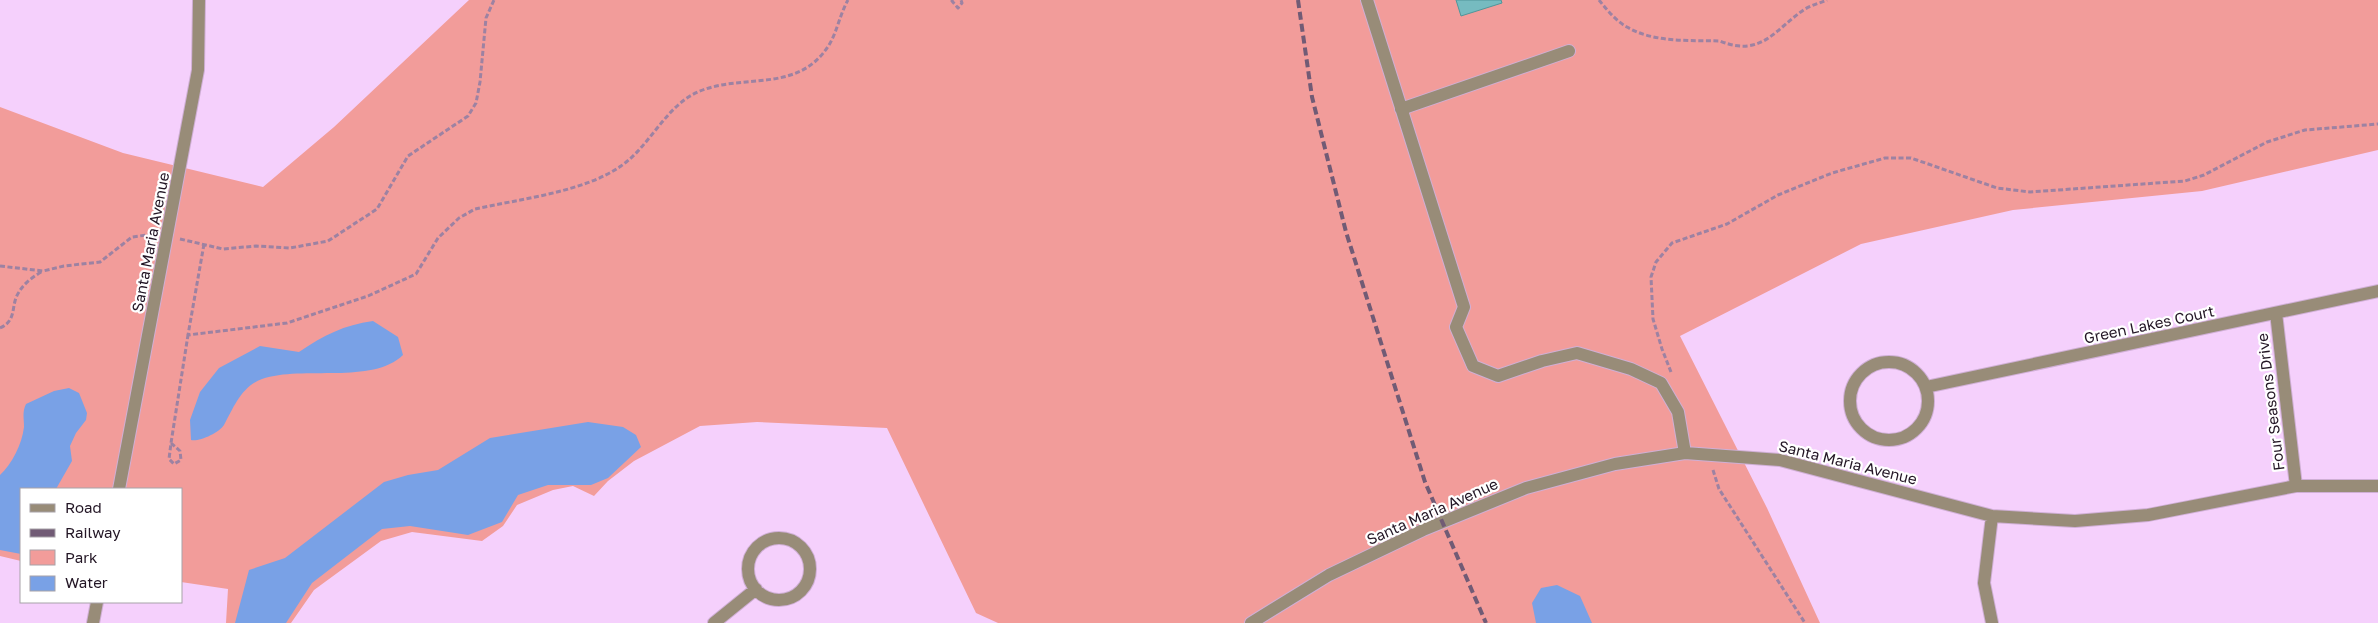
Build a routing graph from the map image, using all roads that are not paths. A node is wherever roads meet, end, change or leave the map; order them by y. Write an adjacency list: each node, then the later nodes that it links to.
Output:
1 (199, 0): 11 (street, Santa Maria Avenue)
2 (1367, 0): 4 (street)
3 (1569, 51): 4 (street)
4 (1401, 108): 8 (street)
5 (2378, 290): 6 (street, Green Lakes Court)
6 (2276, 313): 7 (street, Green Lakes Court); 9 (street, Four Seasons Drive)
7 (1926, 387): 7 (street)
8 (1685, 453): 12 (street, Santa Maria Avenue); 17 (street, Santa Maria Avenue)
9 (2296, 486): 10 (street, Santa Maria Avenue); 12 (street, Santa Maria Avenue)
10 (2378, 486)
11 (119, 488)
12 (1992, 516): 18 (street)
13 (756, 589): 13 (street); 16 (street)
14 (97, 603): 15 (street)
15 (93, 623)
16 (714, 623)
17 (1251, 623)
18 (1992, 623)

